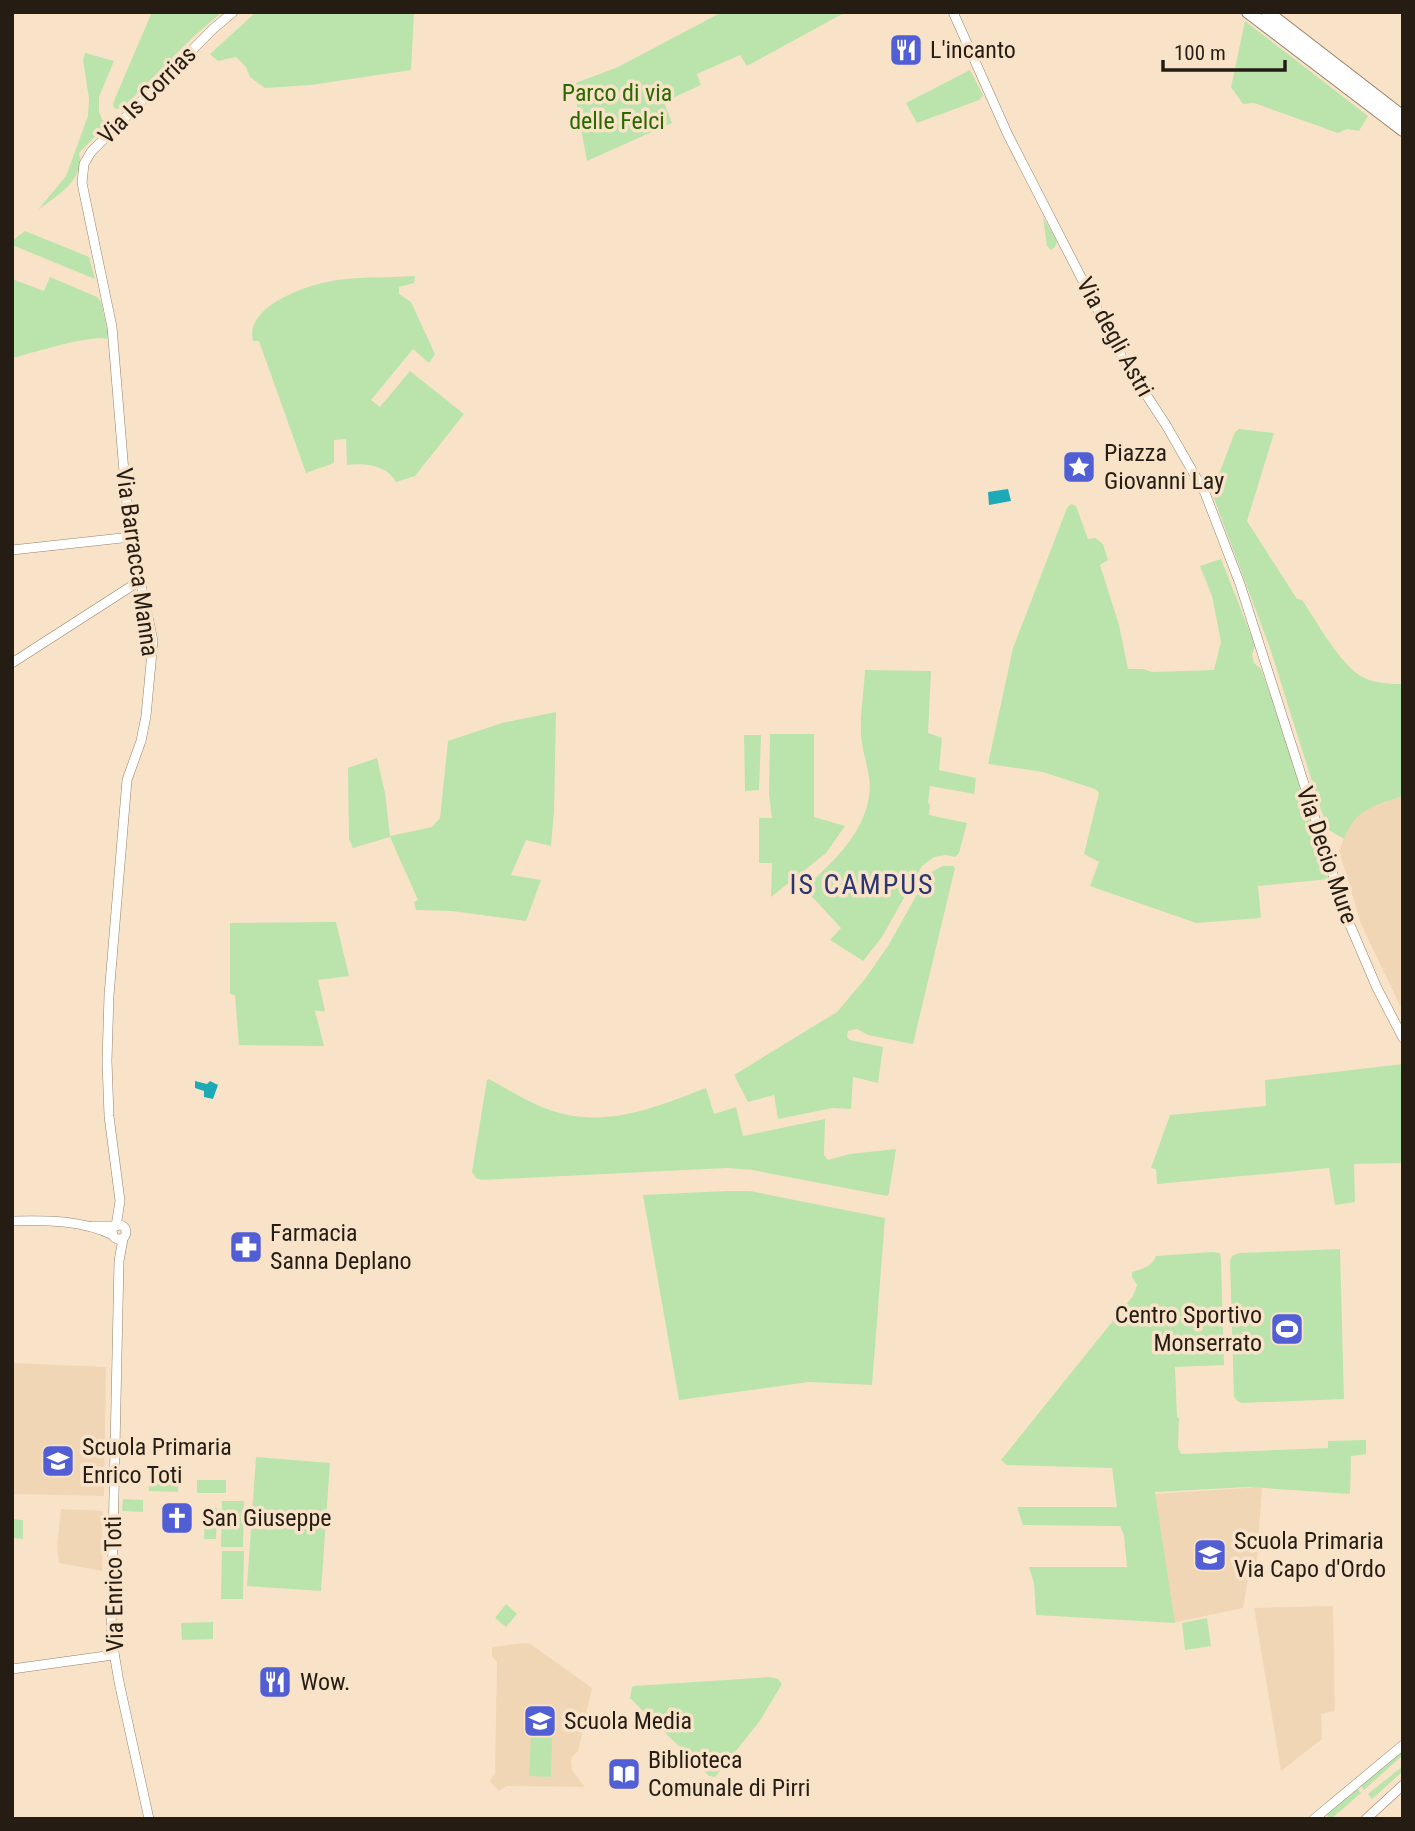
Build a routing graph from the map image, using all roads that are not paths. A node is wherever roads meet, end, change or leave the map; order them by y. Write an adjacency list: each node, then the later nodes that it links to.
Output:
1 (233, 12): 7 (street, Via Is Corrias)
2 (953, 12): 12 (street, Via degli Astri)
3 (1243, 13): 4 (highway)
4 (1266, 19): 5 (highway); 6 (highway)
5 (1403, 117)
6 (1403, 130)
7 (83, 190): 8 (street, Via Barracca Manna)
8 (131, 537): 9 (street); 10 (street, Via Barracca Manna)
9 (12, 550)
10 (141, 580): 11 (street); 15 (street, Via Barracca Manna)
11 (12, 663)
12 (1265, 666): 13 (street, Via Decio Mure)
13 (1403, 1038)
14 (12, 1221): 15 (street)
15 (116, 1234): 16 (street, Via Enrico Toti)
16 (113, 1655): 17 (street); 20 (street, Via Enrico Toti)
17 (12, 1669)
18 (1403, 1745): 21 (street)
19 (1403, 1784): 22 (street)
20 (149, 1819)
21 (1314, 1819)
22 (1366, 1819)

